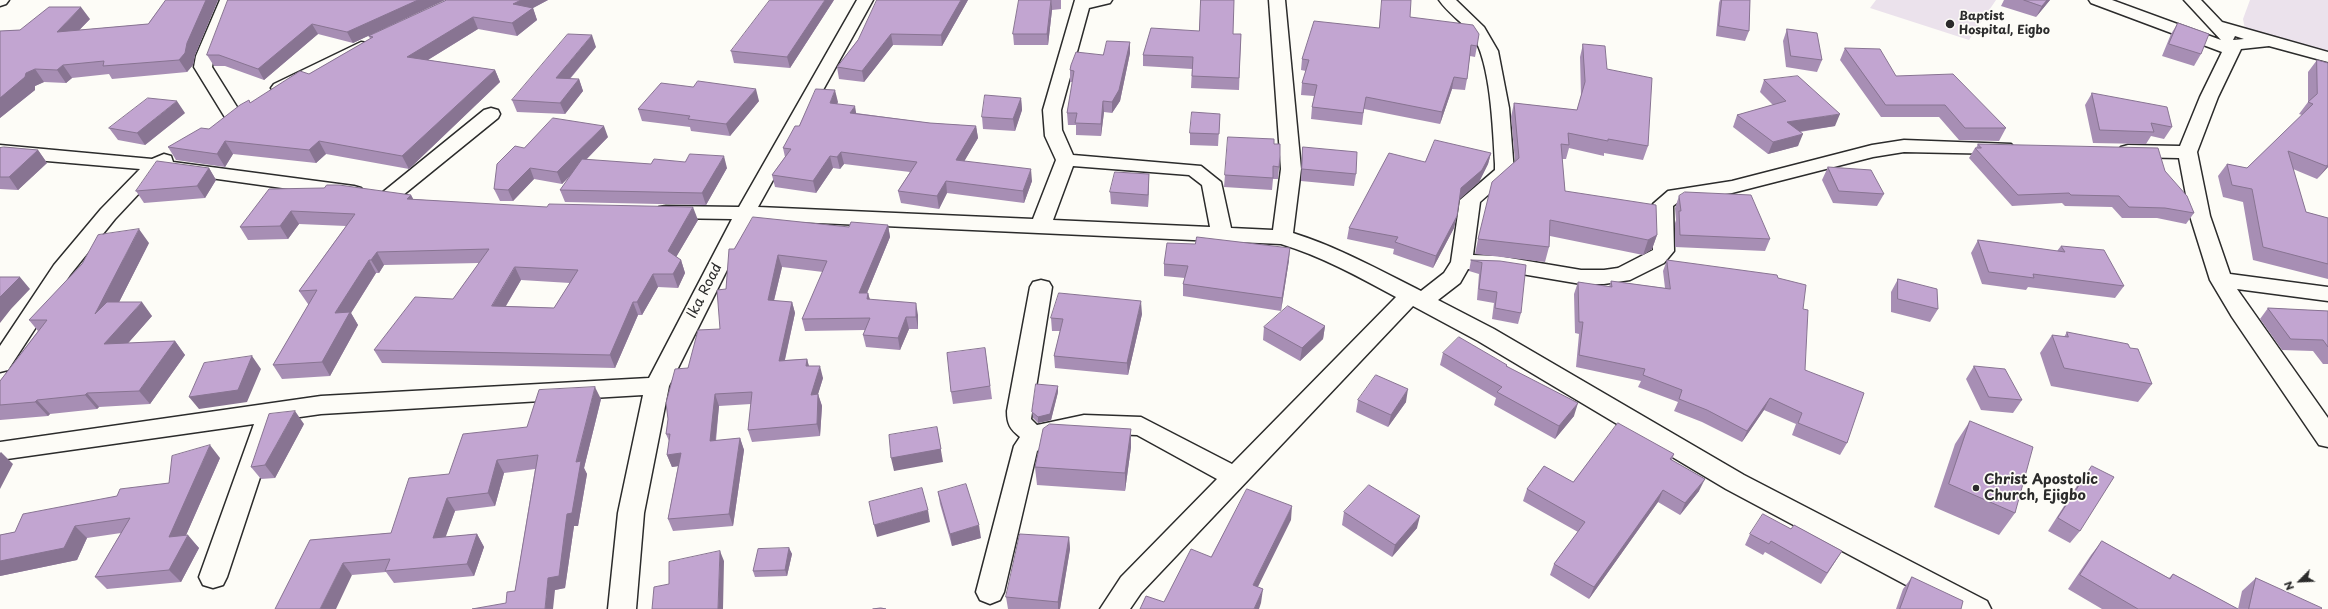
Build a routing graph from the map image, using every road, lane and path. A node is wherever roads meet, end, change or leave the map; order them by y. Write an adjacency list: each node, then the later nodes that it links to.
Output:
1 (228, 0): 16 (street)
2 (865, 0): 27 (street, Ika Road)
3 (1104, 0): 8 (street)
4 (1277, 0): 30 (street)
5 (1447, 0): 31 (street)
6 (2097, 0): 12 (street)
7 (2192, 0): 9 (street)
8 (1083, 2): 22 (street)
9 (2217, 26): 11 (street); 12 (street)
10 (380, 38): 14 (street)
11 (2267, 41): 12 (street); 13 (street)
12 (2233, 47): 21 (street)
13 (2328, 57)
14 (265, 97)
15 (491, 114): 24 (street)
16 (233, 116)
17 (181, 148): 23 (street)
18 (2022, 149): 31 (street)
19 (2109, 150): 21 (street)
20 (0, 151): 23 (street)
21 (2187, 152): 32 (street)
22 (1066, 160): 28 (street); 29 (street)
23 (155, 165): 24 (street); 36 (street)
24 (390, 196): 25 (street)
25 (413, 199)
26 (650, 212): 27 (street)
27 (745, 213): 28 (street); 37 (street, Ika Road)
28 (1040, 227): 29 (street)
29 (1222, 235): 30 (street)
30 (1282, 237): 35 (street)
31 (1462, 262): 35 (street)
32 (2221, 280): 34 (street); 40 (street)
33 (1041, 286): 39 (street)
34 (2328, 294)
35 (1416, 298): 42 (street); 47 (street)
36 (0, 364)
37 (657, 386): 38 (street); 45 (street, Ika Road)
38 (270, 412): 41 (street); 43 (street)
39 (1036, 437): 42 (street); 44 (street)
40 (2328, 438)
41 (0, 451)
42 (1235, 477): 46 (street)
43 (213, 577)
44 (990, 592)
45 (622, 609)
46 (1114, 609)
47 (1977, 609)

